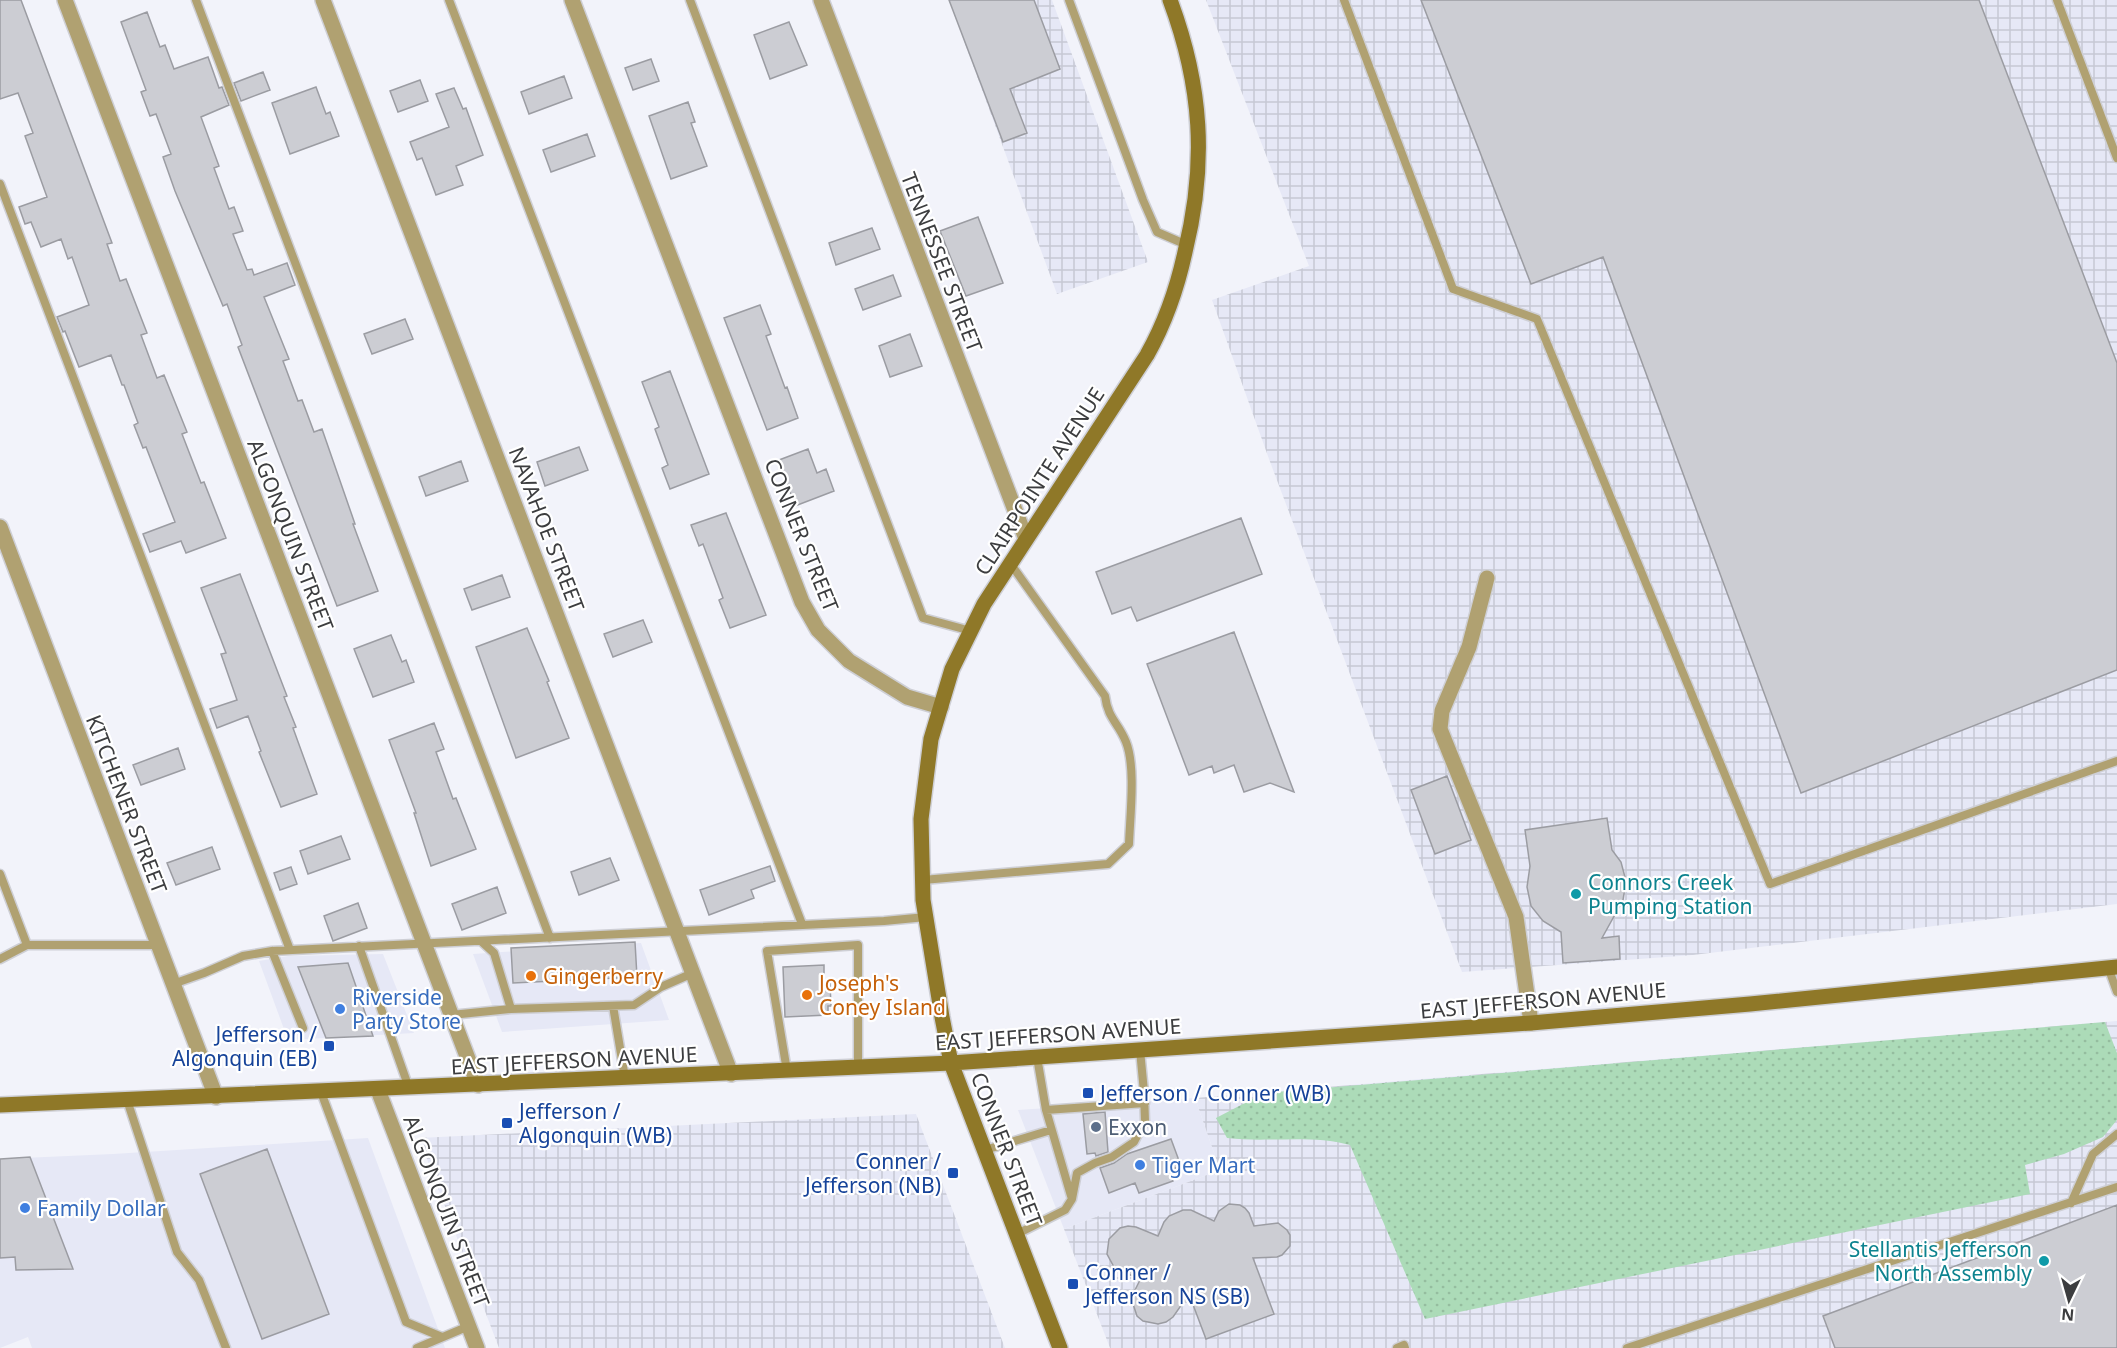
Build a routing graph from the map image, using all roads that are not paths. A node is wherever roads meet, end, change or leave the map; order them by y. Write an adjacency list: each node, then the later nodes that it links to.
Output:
1 (65, 0): 31 (street, ALGONQUIN STREET)
2 (196, 0): 27 (lane)
3 (323, 0): 26 (street, NAVAHOE STREET)
4 (449, 0): 25 (lane)
5 (572, 0): 20 (street, CONNER STREET)
6 (690, 0): 19 (lane)
7 (820, 0): 16 (street, TENNESSEE STREET)
8 (1069, 0): 14 (lane)
9 (1170, 0): 14 (main road, CLAIRPOINTE AVENUE)
10 (1344, 0): 21 (lane)
11 (2057, 0): 12 (lane)
12 (2117, 158)
13 (0, 184): 33 (lane)
14 (1187, 245): 16 (main road, CLAIRPOINTE AVENUE)
15 (0, 527): 30 (street, KITCHENER STREET)
16 (1026, 538): 17 (main road, CLAIRPOINTE AVENUE)
17 (1010, 563): 19 (main road, CLAIRPOINTE AVENUE); 23 (lane)
18 (1486, 578): 43 (street)
19 (971, 631): 20 (main road, CLAIRPOINTE AVENUE)
20 (941, 707): 23 (main road, CONNER STREET)
21 (2117, 761)
22 (0, 873): 29 (lane)
23 (923, 880): 24 (main road, CONNER STREET)
24 (926, 917): 25 (lane); 47 (main road, CONNER STREET)
25 (802, 924): 26 (lane)
26 (678, 931): 27 (lane); 37 (street, NAVAHOE STREET)
27 (550, 938): 28 (lane)
28 (482, 942): 31 (lane); 41 (lane)
29 (27, 945): 30 (lane); 35 (lane)
30 (158, 945): 38 (street, KITCHENER STREET)
31 (424, 945): 32 (lane); 42 (street, ALGONQUIN STREET)
32 (359, 946): 33 (lane); 53 (lane)
33 (290, 950): 34 (lane)
34 (272, 951): 38 (lane); 44 (lane)
35 (0, 959)
36 (2113, 967): 39 (lane); 43 (main road, EAST JEFFERSON AVENUE)
37 (693, 972): 40 (lane); 50 (street, NAVAHOE STREET)
38 (173, 984): 56 (street, KITCHENER STREET)
39 (2117, 992)
40 (614, 1006): 41 (lane); 51 (lane)
41 (511, 1009): 42 (lane)
42 (451, 1015): 52 (street, ALGONQUIN STREET)
43 (1531, 1023): 45 (main road, EAST JEFFERSON AVENUE)
44 (303, 1028)
45 (1140, 1050): 46 (main road, EAST JEFFERSON AVENUE); 58 (lane)
46 (1037, 1057): 47 (main road, EAST JEFFERSON AVENUE); 60 (lane)
47 (951, 1063): 48 (main road, EAST JEFFERSON AVENUE); 63 (main road, CONNER STREET)
48 (858, 1068): 49 (main road, EAST JEFFERSON AVENUE); 49 (lane)
49 (787, 1071): 50 (main road, EAST JEFFERSON AVENUE)
50 (731, 1074): 51 (main road, EAST JEFFERSON AVENUE)
51 (625, 1079): 52 (main road, EAST JEFFERSON AVENUE)
52 (478, 1086): 53 (main road, EAST JEFFERSON AVENUE)
53 (409, 1088): 54 (main road, EAST JEFFERSON AVENUE)
54 (378, 1090): 55 (main road, EAST JEFFERSON AVENUE); 68 (street, ALGONQUIN STREET)
55 (321, 1092): 56 (main road, EAST JEFFERSON AVENUE); 69 (lane)
56 (216, 1096): 57 (main road, EAST JEFFERSON AVENUE)
57 (127, 1100): 59 (main road, EAST JEFFERSON AVENUE); 70 (lane)
58 (1144, 1103): 60 (lane); 65 (lane)
59 (0, 1106)
60 (1046, 1110): 61 (lane)
61 (1051, 1130): 63 (lane); 65 (lane)
62 (2117, 1134): 66 (lane)
63 (985, 1150): 67 (main road, CONNER STREET)
64 (2117, 1187): 66 (lane)
65 (1072, 1199): 67 (lane)
66 (2071, 1203): 76 (lane)
67 (1017, 1234): 73 (main road, CONNER STREET)
68 (469, 1326): 69 (lane); 72 (street, ALGONQUIN STREET)
69 (442, 1337): 71 (lane)
70 (226, 1348)
71 (417, 1348)
72 (477, 1348)
73 (1060, 1348)
74 (1397, 1348): 75 (lane)
75 (1405, 1348)
76 (1627, 1348)

